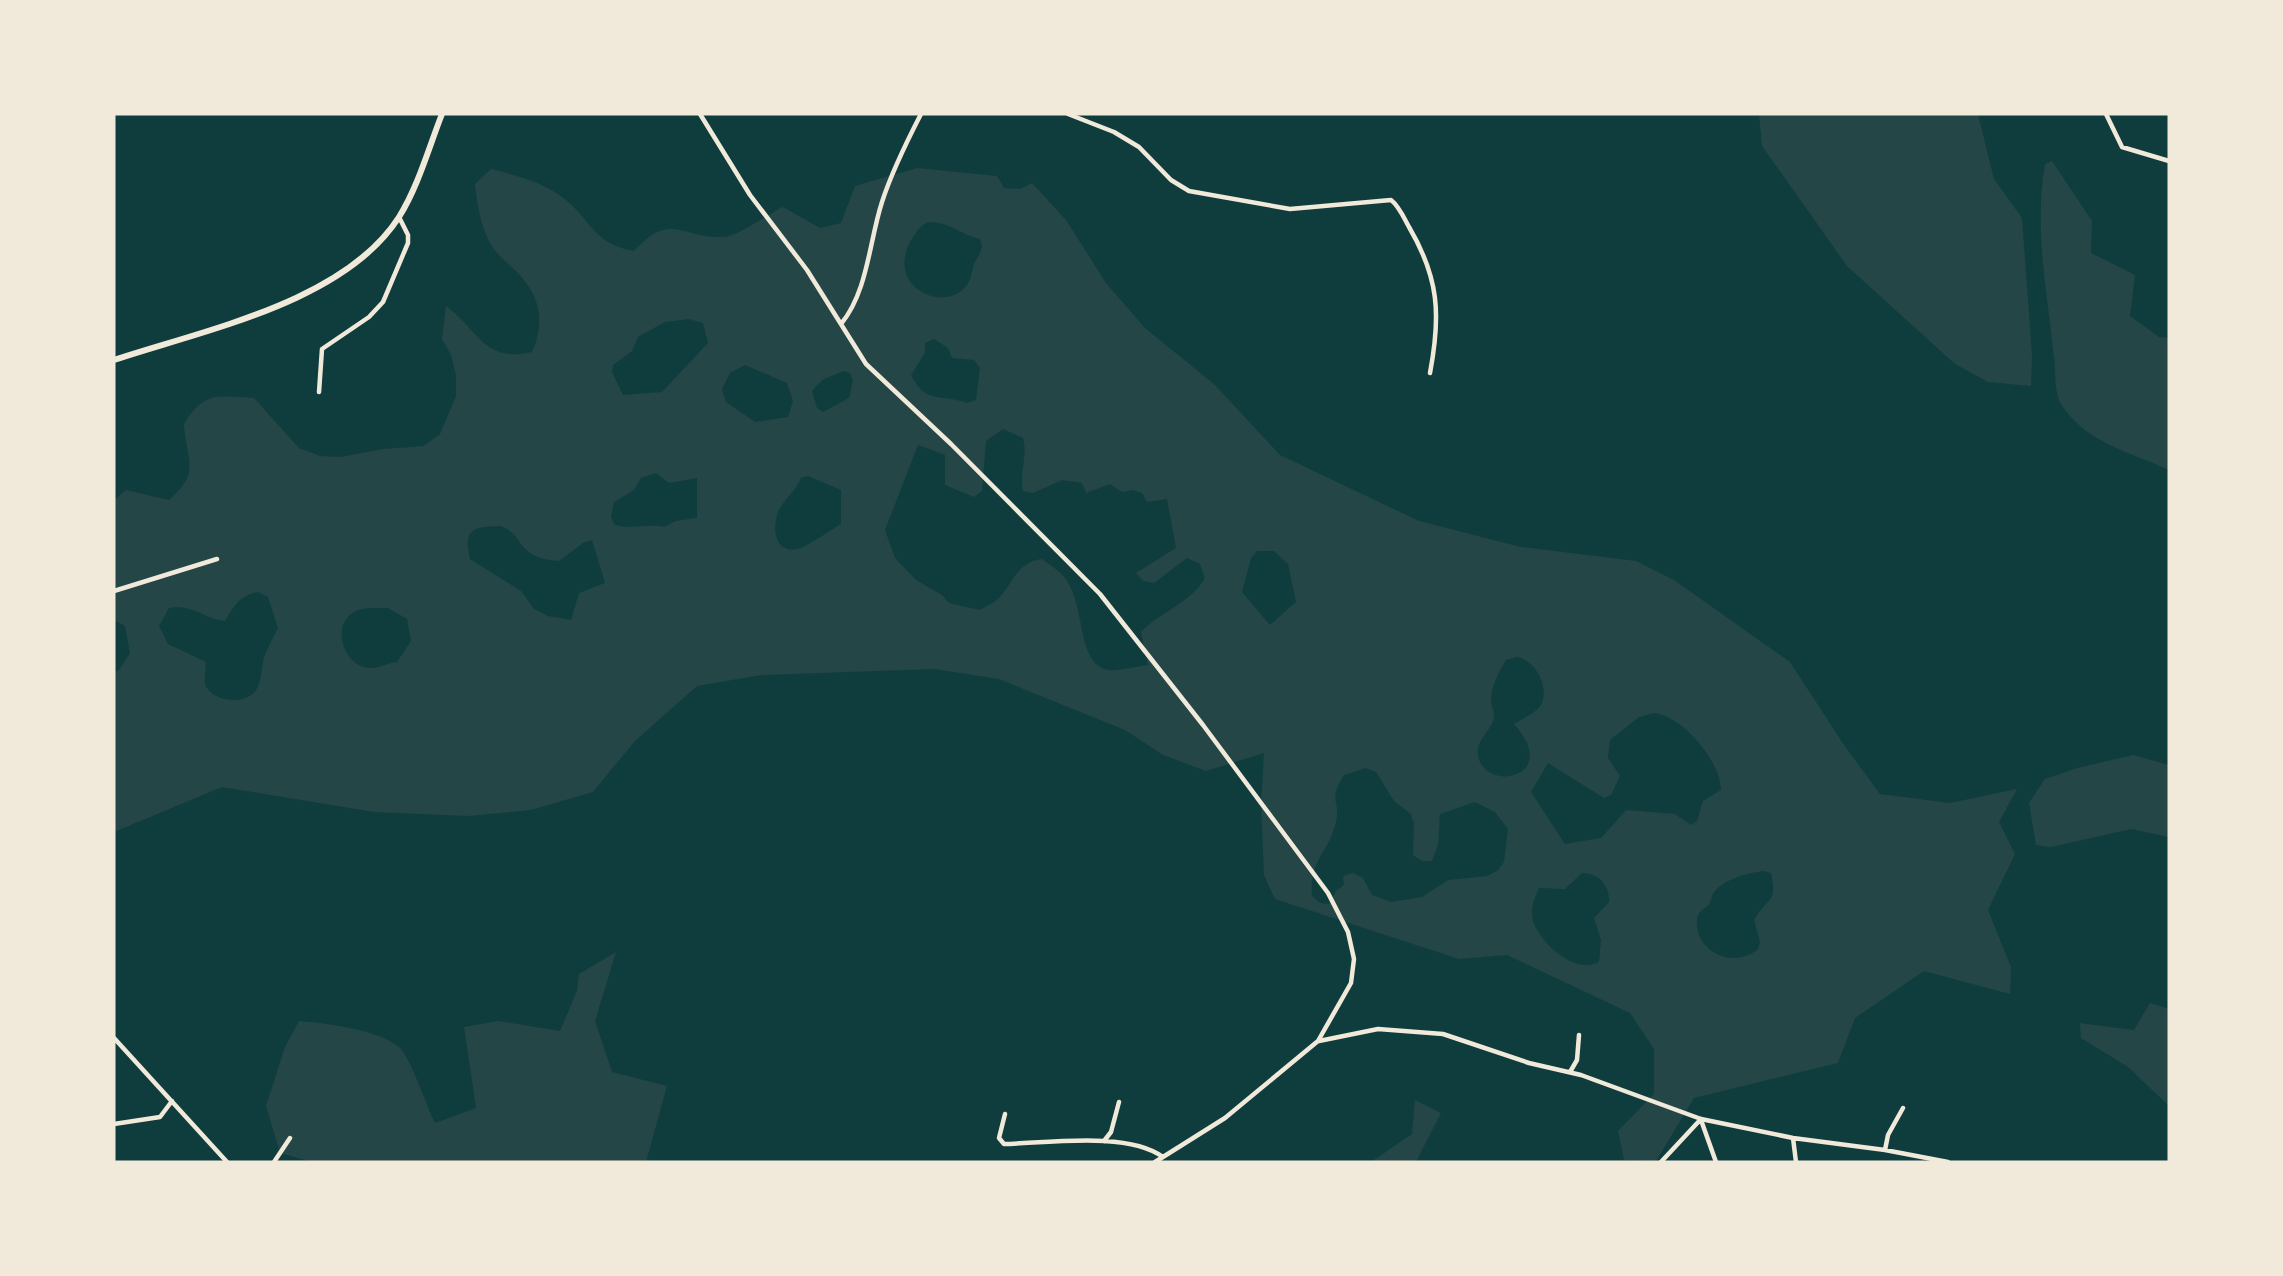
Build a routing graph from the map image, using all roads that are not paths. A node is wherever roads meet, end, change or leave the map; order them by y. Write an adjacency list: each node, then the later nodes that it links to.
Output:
1 (442, 114): 7 (main road)
2 (700, 114): 8 (street)
3 (921, 114): 8 (street)
4 (1068, 114): 10 (street)
5 (2106, 114): 6 (street)
6 (2169, 161)
7 (399, 217): 9 (main road); 11 (street)
8 (841, 324): 16 (street)
9 (114, 360)
10 (1430, 373)
11 (319, 392)
12 (218, 559): 13 (street)
13 (114, 591)
14 (1579, 1035): 17 (street)
15 (114, 1038): 18 (street)
16 (1318, 1041): 17 (street); 28 (street)
17 (1570, 1072): 22 (street)
18 (172, 1101): 23 (street); 29 (street)
19 (1119, 1102): 26 (street)
20 (1903, 1108): 27 (street)
21 (1005, 1114): 26 (street)
22 (1701, 1119): 25 (street); 32 (street); 33 (street)
23 (114, 1124)
24 (290, 1138): 30 (street)
25 (1793, 1138): 27 (street); 34 (street)
26 (1103, 1142): 28 (street)
27 (1885, 1150): 35 (street)
28 (1163, 1157): 31 (street)
29 (227, 1162)
30 (274, 1162)
31 (1155, 1162)
32 (1661, 1162)
33 (1716, 1162)
34 (1796, 1162)
35 (1948, 1162)

